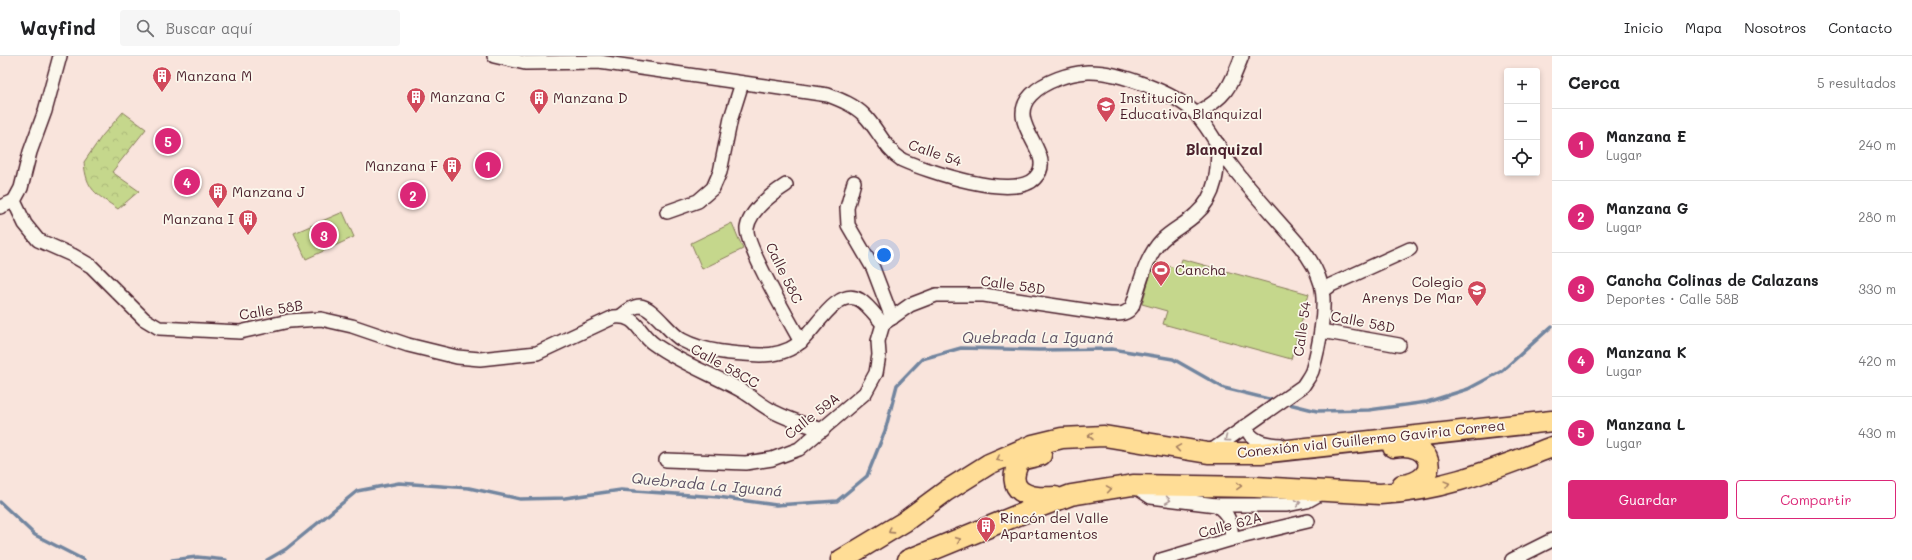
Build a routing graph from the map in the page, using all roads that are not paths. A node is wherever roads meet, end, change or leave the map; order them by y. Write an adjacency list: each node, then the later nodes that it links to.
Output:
1 (60, 56): 11 (street)
2 (494, 56): 4 (street, Calle 54)
3 (1242, 56): 7 (street)
4 (563, 59): 5 (street, Calle 54)
5 (619, 60): 6 (street, Calle 54)
6 (742, 83): 7 (street, Calle 54); 13 (street)
7 (1196, 114): 8 (street, Calle 54)
8 (1218, 144): 15 (street, Calle 54); 17 (street, Calle 58D)
9 (854, 182): 17 (street)
10 (786, 185): 19 (street, Calle 58C)
11 (14, 201): 12 (street); 16 (street, Calle 58B)
12 (0, 207)
13 (667, 212)
14 (1410, 249): 15 (street)
15 (1323, 291): 18 (street, Calle 54)
16 (621, 316): 19 (street); 23 (street, Calle 58CC)
17 (888, 321): 19 (street); 23 (street, Calle 59A)
18 (1321, 331): 20 (street, Calle 58D); 22 (street, Calle 54)
19 (801, 342)
20 (1398, 346)
21 (1552, 421): 25 (highway, Conexión vial Guillermo Gaviria Correa)
22 (1245, 426): 26 (street); 28 (street, Calle 54, one-way to 28)
23 (823, 430): 29 (street, Calle 59A)
24 (1062, 438): 28 (highway, Conexión vial Guillermo Gaviria Correa, one-way to 24); 33 (highway); 39 (highway, Conexión vial Guillermo Gaviria Correa, one-way to 39)
25 (1345, 444): 26 (highway, Conexión vial Guillermo Gaviria Correa); 32 (highway)
26 (1314, 447): 28 (highway, Conexión vial Guillermo Gaviria Correa)
27 (1552, 447): 32 (highway, one-way to 27)
28 (1208, 453)
29 (666, 460)
30 (1133, 485): 31 (highway, one-way to 31); 33 (highway, one-way to 30); 34 (street, one-way to 34)
31 (1323, 492): 32 (highway); 35 (street, one-way to 31)
32 (1352, 492)
33 (1071, 495): 40 (highway, one-way to 33)
34 (1216, 505): 35 (street); 37 (street)
35 (1250, 505): 37 (street)
36 (1308, 521): 37 (street, Calle 62A)
37 (1232, 539): 41 (street, Calle 62A)
38 (1552, 540): 42 (street)
39 (842, 560)
40 (908, 560)
41 (1161, 560)
42 (1512, 560)

